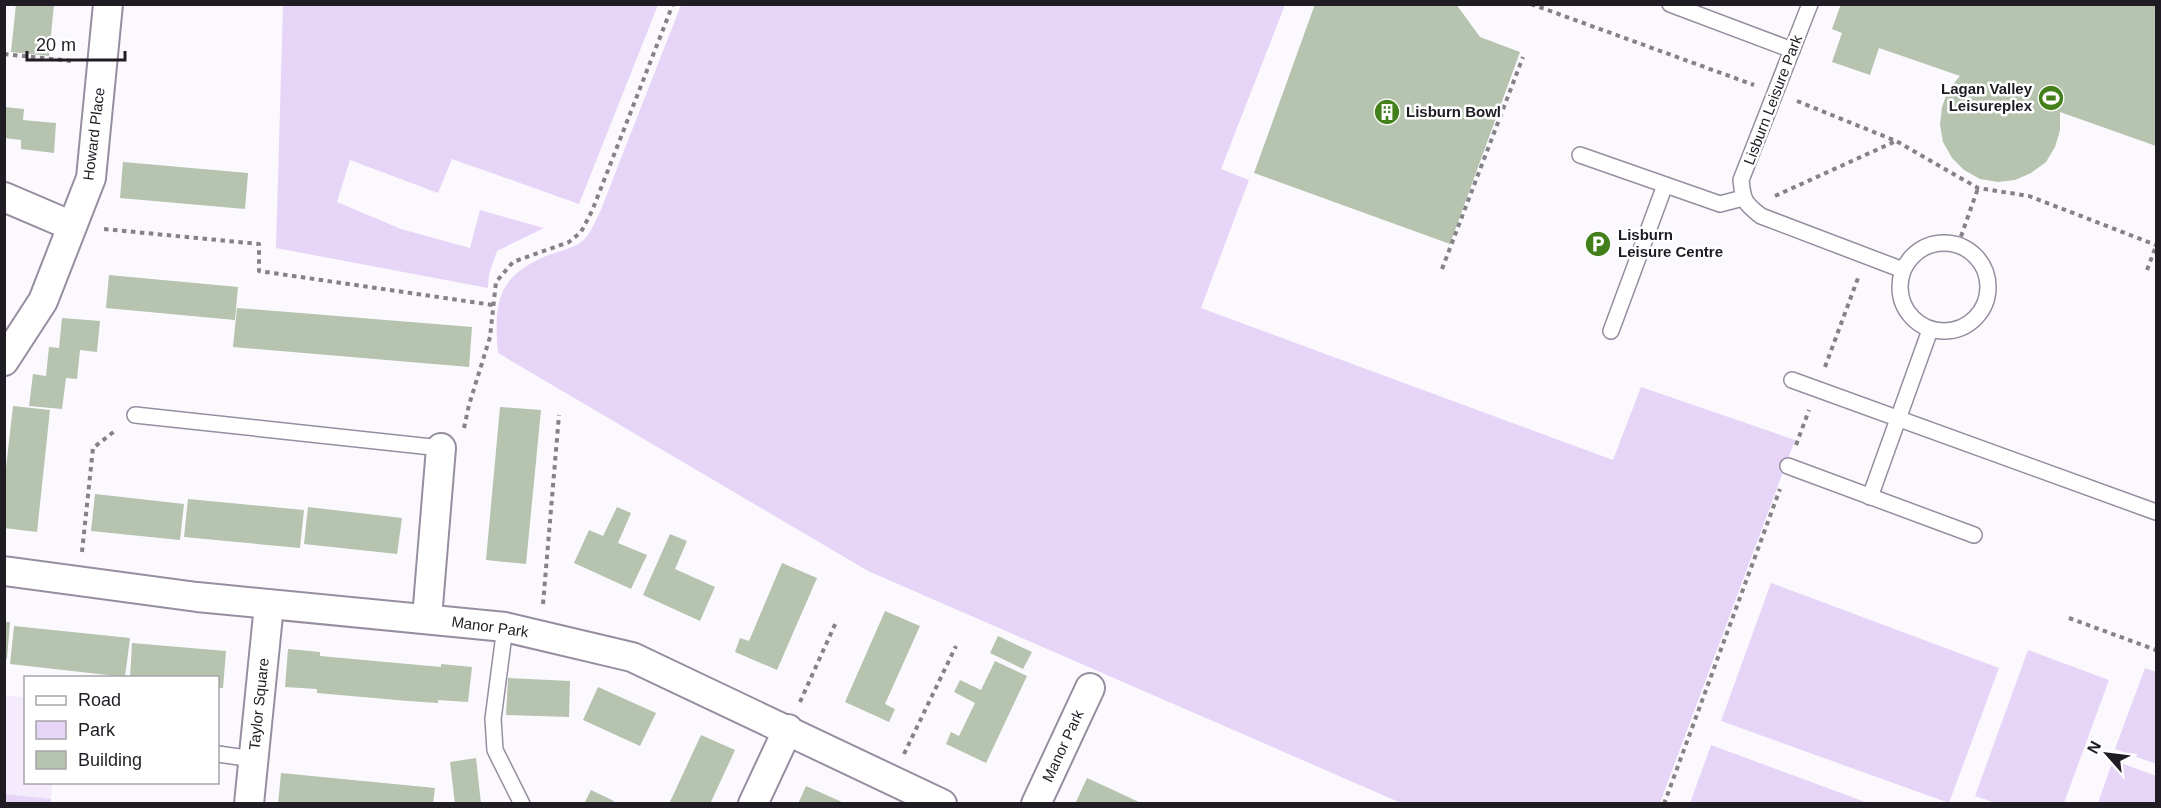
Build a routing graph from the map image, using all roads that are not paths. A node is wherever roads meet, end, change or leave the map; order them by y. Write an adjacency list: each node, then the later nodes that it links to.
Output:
1 (108, 4): 9 (street, Howard Place)
2 (1670, 4): 4 (lane)
3 (1810, 4): 4 (lane, Lisburn Leisure Park)
4 (1792, 50): 8 (lane, Lisburn Leisure Park)
5 (1580, 155): 6 (lane)
6 (1665, 185): 8 (lane); 12 (lane)
7 (4, 197): 9 (street)
8 (1746, 203): 10 (lane)
9 (72, 226): 13 (street, Howard Place)
10 (1903, 270): 11 (lane); 11 (lane)
11 (1930, 330): 16 (lane)
12 (1611, 331)
13 (4, 361)
14 (1792, 380): 16 (lane)
15 (135, 415): 17 (lane)
16 (1899, 419): 19 (lane); 20 (lane)
17 (441, 448): 24 (street)
18 (1788, 466): 19 (lane)
19 (1870, 497): 21 (lane)
20 (2157, 512)
21 (1974, 535)
22 (4, 571): 23 (street, Manor Park)
23 (269, 605): 24 (street, Manor Park); 29 (street, Taylor Square)
24 (427, 618): 25 (street, Manor Park)
25 (505, 627): 27 (street, Manor Park); 31 (lane)
26 (1090, 688): 34 (street, Manor Park)
27 (788, 729): 32 (street); 33 (street, Manor Park)
28 (219, 754): 29 (lane)
29 (253, 759): 30 (street, Taylor Square)
30 (249, 804)
31 (522, 804)
32 (753, 804)
33 (942, 804)
34 (1036, 804)

